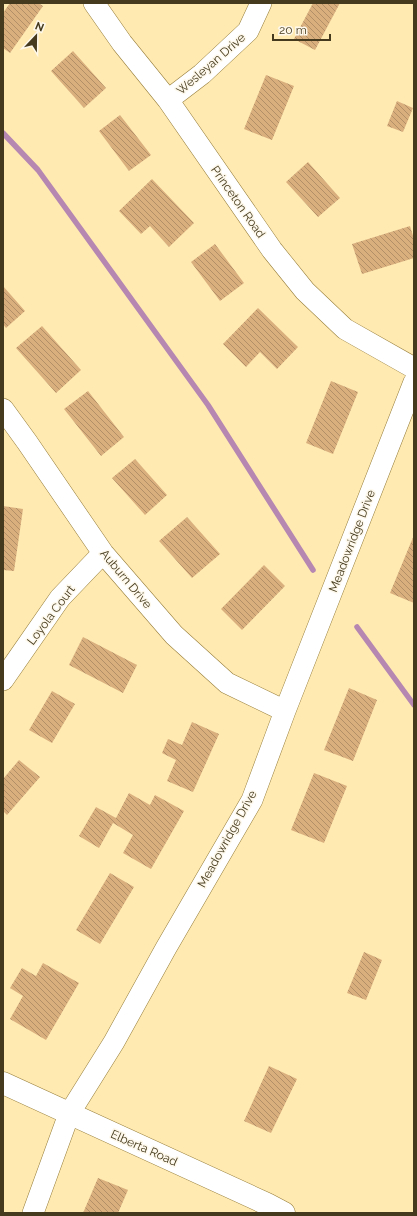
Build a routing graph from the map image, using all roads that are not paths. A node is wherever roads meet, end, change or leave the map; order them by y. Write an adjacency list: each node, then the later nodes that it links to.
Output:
1 (94, 3): 3 (street, Princeton Road)
2 (261, 3): 3 (street, Wesleyan Drive)
3 (168, 100): 4 (street, Princeton Road)
4 (414, 368)
5 (414, 382): 9 (street, Meadowridge Drive)
6 (3, 409): 7 (street, Auburn Drive)
7 (103, 553): 8 (street, Loyola Court); 9 (street, Auburn Drive)
8 (3, 680)
9 (285, 711): 11 (street, Meadowridge Drive)
10 (3, 1083): 11 (street, Elberta Road)
11 (69, 1114): 12 (street, Meadowridge Drive); 13 (street, Elberta Road)
12 (33, 1213)
13 (284, 1213)

